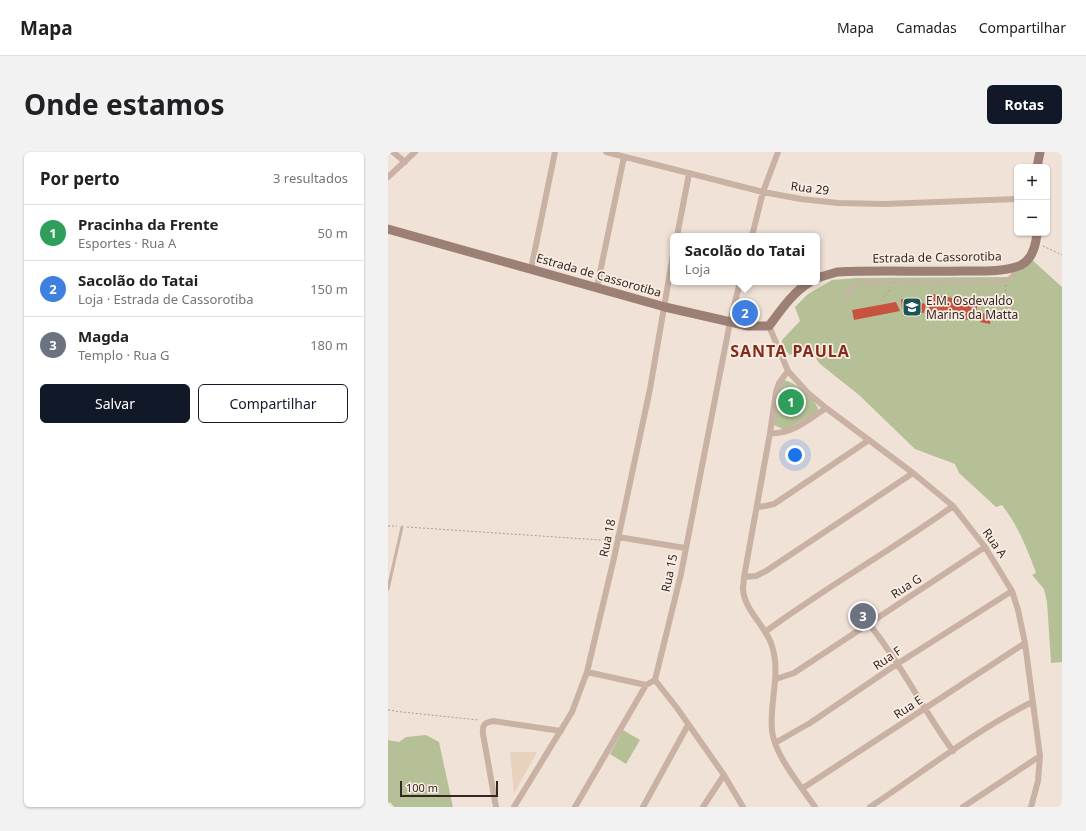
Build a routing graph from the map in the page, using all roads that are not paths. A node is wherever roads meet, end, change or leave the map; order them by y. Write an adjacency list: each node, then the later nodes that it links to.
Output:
1 (393, 152): 8 (street)
2 (415, 152): 8 (street)
3 (554, 152): 19 (street)
4 (606, 152): 7 (street, Rua 29)
5 (778, 152): 12 (street)
6 (1040, 152): 9 (main road)
7 (624, 157): 10 (street, Rua 29); 24 (street)
8 (405, 162): 11 (street)
9 (1038, 164)
10 (689, 174): 12 (street, Rua 29); 15 (street)
11 (388, 177)
12 (763, 192): 13 (street, Rua 29); 16 (street)
13 (1014, 199)
14 (388, 229): 19 (main road, Estrada de Cassorotiba)
15 (678, 233)
16 (753, 233)
17 (1037, 236): 18 (main road, Estrada de Cassorotiba)
18 (1015, 266): 21 (main road, Estrada de Cassorotiba); 25 (lane)
19 (531, 269): 24 (main road, Estrada de Cassorotiba)
20 (670, 274): 26 (street, Rua 18)
21 (820, 277)
22 (739, 285): 27 (street, Rua 15)
23 (806, 285): 28 (main road)
24 (597, 287): 26 (main road, Estrada de Cassorotiba)
25 (846, 301)
26 (665, 306): 27 (main road, Estrada de Cassorotiba); 37 (street, Rua 18)
27 (730, 322): 28 (main road, Estrada de Cassorotiba); 39 (street, Rua 15)
28 (769, 326): 29 (street, Rua A)
29 (788, 371): 30 (street, Rua A); 31 (street)
30 (826, 408): 31 (street); 32 (street, Rua A)
31 (770, 433): 35 (street)
32 (869, 440): 33 (street, Rua A); 35 (street)
33 (913, 473): 34 (street, Rua A); 40 (street)
34 (953, 506): 38 (street, Rua A); 44 (street)
35 (758, 507): 40 (street)
36 (402, 527): 41 (lane)
37 (618, 537): 39 (street); 47 (street, Rua 18)
38 (985, 546): 42 (street, Rua A); 43 (street, Rua G)
39 (685, 548): 49 (street, Rua 15)
40 (744, 577): 44 (street)
41 (388, 589)
42 (1012, 591): 45 (street, Rua A); 46 (street, Rua F)
43 (869, 624): 46 (street); 48 (street, Rua G)
44 (765, 632): 48 (street)
45 (1025, 643): 51 (street, Rua A); 52 (street, Rua E)
46 (897, 664): 52 (street); 55 (street, Rua F)
47 (587, 672): 50 (street); 54 (street, Rua 18)
48 (776, 679): 55 (street)
49 (655, 680): 50 (street); 53 (street)
50 (646, 685): 62 (street)
51 (1032, 702): 56 (street); 57 (street, Rua A)
52 (926, 708): 56 (street); 59 (street, Rua E)
53 (688, 725): 58 (street); 63 (street)
54 (561, 731): 60 (street); 61 (street, Rua 18)
55 (775, 743): 59 (street)
56 (953, 751): 67 (street)
57 (1040, 756): 68 (street); 69 (street, Rua A)
58 (724, 775): 64 (street); 65 (street)
59 (803, 788): 66 (street)
60 (496, 807)
61 (514, 807)
62 (575, 807)
63 (643, 807)
64 (703, 807)
65 (743, 807)
66 (816, 807)
67 (870, 807)
68 (963, 807)
69 (1031, 807)

